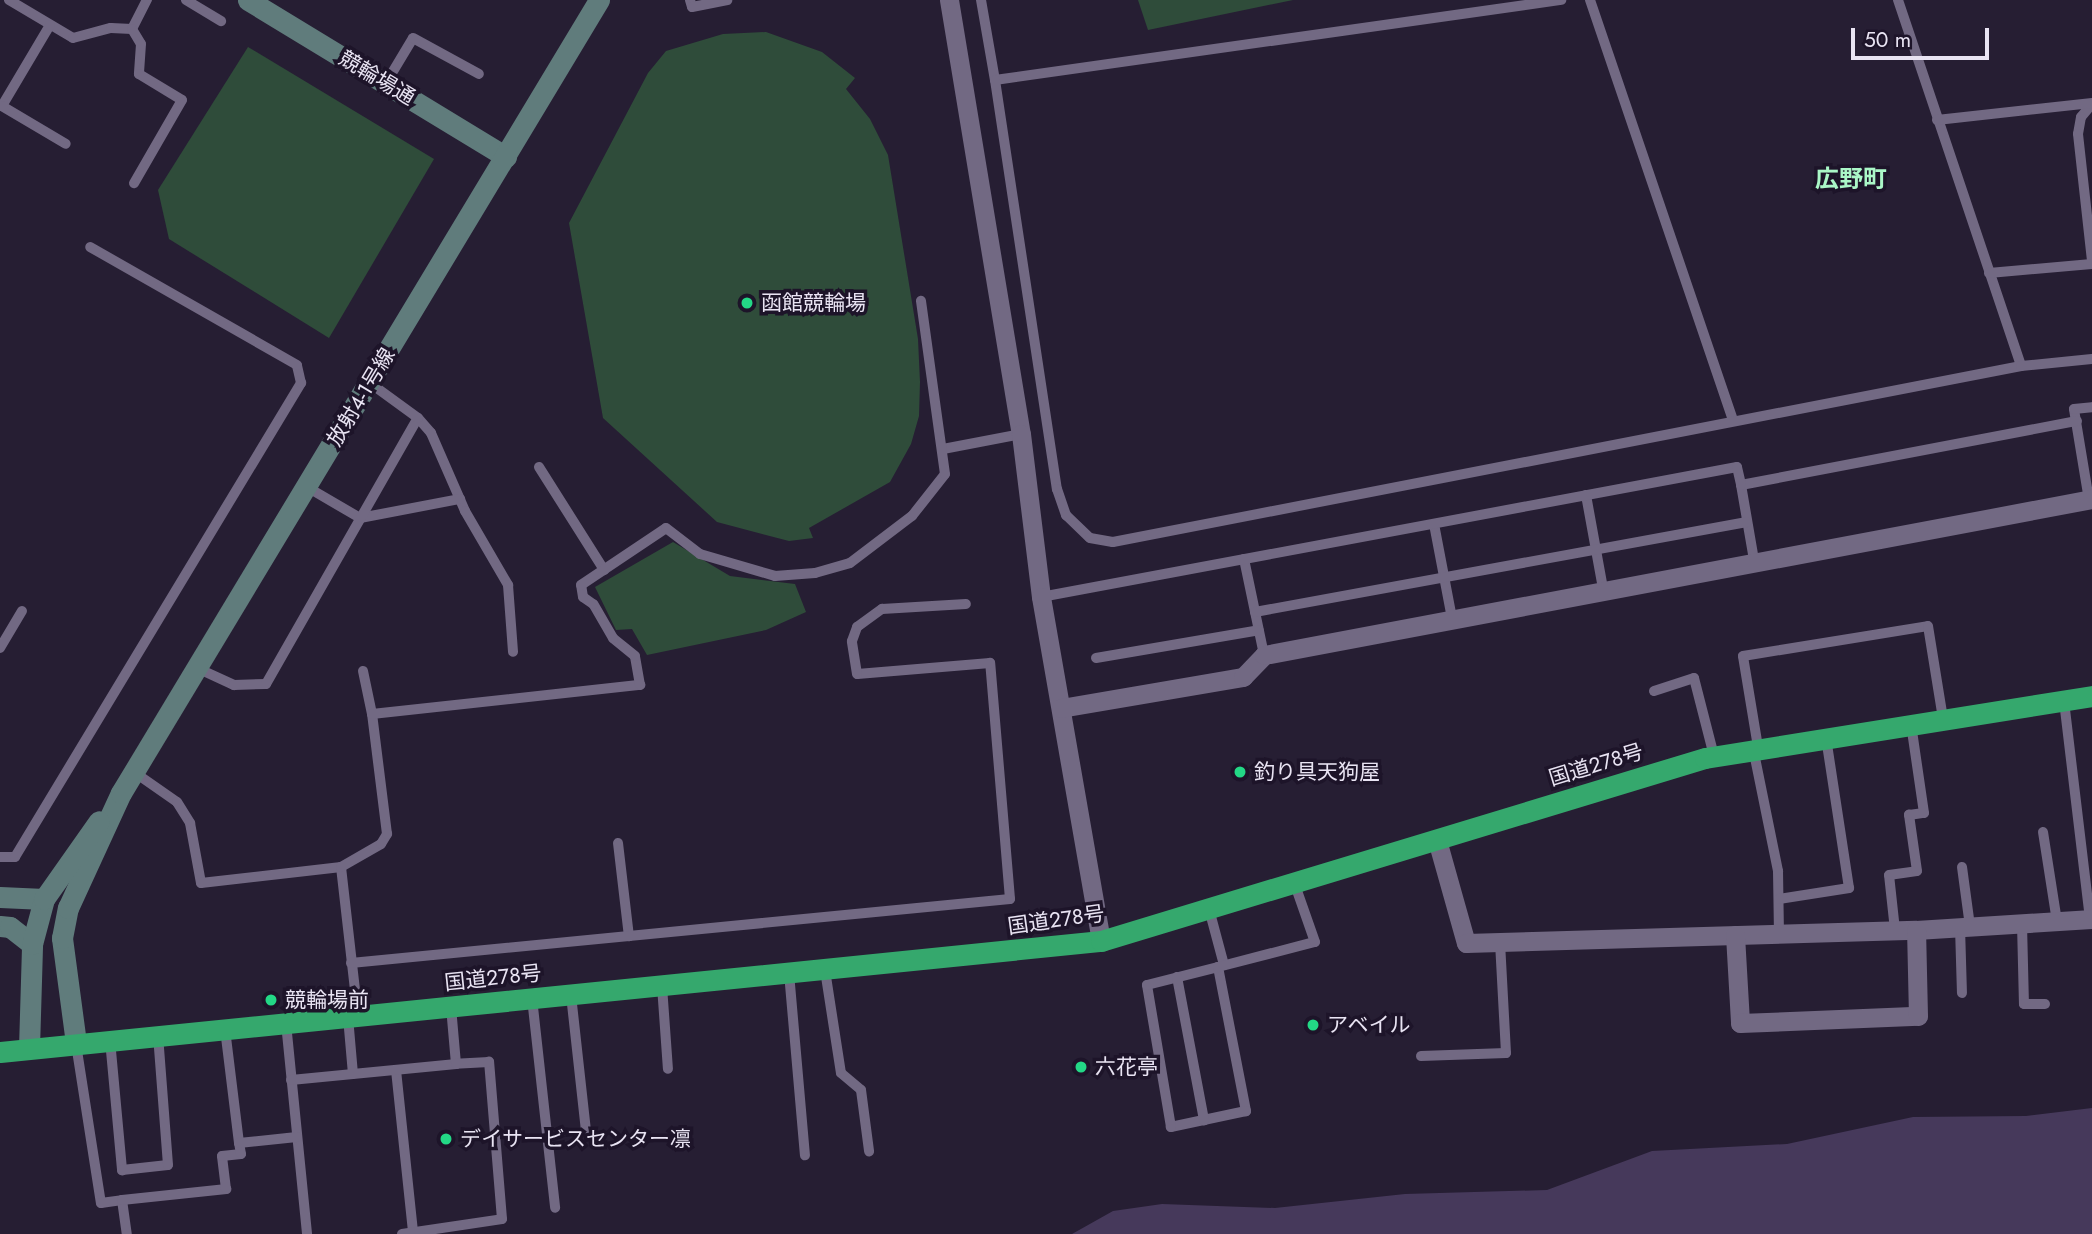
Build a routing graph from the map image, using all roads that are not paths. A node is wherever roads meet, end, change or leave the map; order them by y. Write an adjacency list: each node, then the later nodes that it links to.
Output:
1 (9, 0): 14 (lane)
2 (147, 0): 15 (lane)
3 (186, 0): 13 (lane)
4 (248, 0): 18 (street, 競輪場通)
5 (599, 0): 22 (street, 放射4-1号線)
6 (690, 0): 7 (lane)
7 (727, 0)
8 (949, 0): 35 (street)
9 (981, 0): 17 (lane)
10 (1560, 0): 17 (lane)
11 (1590, 0): 33 (lane)
12 (1898, 0): 20 (lane)
13 (221, 21)
14 (50, 24): 15 (lane); 21 (lane)
15 (132, 29): 23 (lane)
16 (479, 74): 18 (lane)
17 (995, 80): 33 (lane)
18 (386, 83): 22 (street, 競輪場通)
19 (2092, 104): 20 (lane); 25 (lane)
20 (1937, 120): 26 (lane)
21 (66, 144)
22 (506, 157): 30 (street, 放射4-1号線)
23 (134, 183)
24 (90, 247): 80 (lane)
25 (2092, 262): 26 (lane)
26 (1989, 273): 29 (lane)
27 (920, 301): 36 (lane)
28 (2092, 359): 29 (lane)
29 (2021, 366): 33 (lane)
30 (370, 383): 32 (lane); 40 (street, 放射4-1号線)
31 (2092, 407): 34 (lane)
32 (418, 418): 42 (lane); 44 (lane)
33 (1733, 420)
34 (2077, 421): 37 (lane); 39 (lane)
35 (1021, 434): 36 (lane); 53 (street)
36 (943, 449): 50 (lane)
37 (2087, 457): 43 (lane)
38 (539, 467): 50 (lane)
39 (1741, 485): 41 (lane); 45 (lane)
40 (307, 486): 44 (lane); 63 (street, 放射4-1号線)
41 (1586, 495): 46 (lane); 47 (lane)
42 (460, 499): 44 (lane); 60 (lane)
43 (2090, 500): 49 (street)
44 (360, 518): 63 (lane)
45 (1747, 522): 47 (lane); 49 (lane)
46 (1434, 524): 48 (lane); 51 (lane)
47 (1597, 552): 51 (lane); 52 (lane)
48 (1244, 559): 53 (lane); 56 (lane)
49 (1754, 560): 52 (street)
50 (604, 569): 69 (lane)
51 (1445, 580): 56 (lane); 57 (lane)
52 (1603, 589): 57 (street)
53 (1041, 597): 68 (street)
54 (966, 604): 97 (lane)
55 (22, 611): 59 (lane)
56 (1255, 612): 58 (lane)
57 (1452, 618): 61 (street)
58 (1259, 630): 61 (lane); 62 (lane)
59 (0, 648)
60 (513, 652)
61 (1264, 655): 68 (street)
62 (1096, 658)
63 (197, 668): 75 (street, 放射4-1号線)
64 (363, 671): 69 (lane)
65 (1654, 691): 74 (lane)
66 (2092, 696): 67 (highway, 国道278号)
67 (2064, 701): 70 (highway, 国道278号); 88 (lane)
68 (1061, 708): 98 (street)
69 (372, 714): 81 (lane)
70 (1943, 719): 71 (highway, 国道278号); 73 (lane)
71 (1911, 723): 72 (highway, 国道278号); 93 (lane)
72 (1826, 736): 73 (highway, 国道278号); 86 (lane)
73 (1756, 748): 74 (highway, 国道278号); 86 (lane)
74 (1714, 756): 78 (highway, 国道278号)
75 (134, 772): 76 (street, 放射4-1号線); 81 (lane)
76 (121, 793): 85 (street, 放射4-1号線); 117 (street, 放射4-1号線)
77 (2043, 832): 89 (lane)
78 (1437, 839): 83 (highway, 国道278号); 99 (street)
79 (618, 843): 97 (lane)
80 (0, 857)
81 (341, 867): 101 (lane)
82 (1962, 867): 92 (lane)
83 (1294, 882): 87 (highway, 国道278号); 102 (lane)
84 (0, 897): 85 (street)
85 (44, 899): 100 (street, 放射4-1号線)
86 (1779, 899): 95 (lane)
87 (1208, 908): 98 (highway, 国道278号); 102 (lane)
88 (2091, 919): 89 (street)
89 (2057, 921): 90 (street)
90 (2022, 924): 92 (street); 110 (lane)
91 (0, 926): 100 (street)
92 (1965, 927): 94 (street); 107 (lane)
93 (1895, 930): 94 (street); 95 (street)
94 (1916, 930): 96 (street)
95 (1780, 934): 96 (street)
96 (1735, 935): 99 (street)
97 (629, 936): 101 (lane)
98 (1101, 941): 103 (highway, 国道278号)
99 (1500, 942): 120 (lane)
100 (32, 944): 118 (street, 放射4-1号線)
101 (351, 963): 112 (lane)
102 (1221, 966): 105 (lane); 126 (lane)
103 (825, 970): 104 (highway, 国道278号); 130 (lane)
104 (789, 973): 106 (highway, 国道278号); 131 (lane)
105 (1177, 977): 126 (lane); 126 (lane)
106 (662, 986): 108 (highway, 国道278号); 122 (lane)
107 (1962, 993)
108 (572, 995): 109 (highway, 国道278号); 127 (lane)
109 (532, 998): 111 (highway, 国道278号); 133 (lane)
110 (2045, 1004)
111 (451, 1006): 112 (highway, 国道278号); 121 (lane)
112 (353, 1016): 113 (highway, 国道278号); 124 (lane)
113 (286, 1023): 114 (highway, 国道278号); 125 (lane)
114 (225, 1028): 115 (highway, 国道278号); 129 (lane)
115 (158, 1035): 116 (highway, 国道278号); 116 (lane)
116 (110, 1040): 117 (highway, 国道278号)
117 (76, 1043): 118 (highway, 国道278号); 132 (lane)
118 (29, 1048): 119 (highway, 国道278号)
119 (0, 1052)
120 (1421, 1056)
121 (456, 1064): 123 (lane); 134 (lane)
122 (667, 1069)
123 (396, 1070): 124 (lane); 134 (lane)
124 (353, 1074): 125 (lane)
125 (291, 1080): 128 (lane)
126 (1204, 1120)
127 (586, 1131)
128 (297, 1137): 129 (lane); 136 (lane)
129 (239, 1143): 132 (lane)
130 (869, 1151)
131 (805, 1155)
132 (122, 1200): 135 (lane)
133 (555, 1209)
134 (408, 1233)
135 (127, 1234)
136 (307, 1234)

